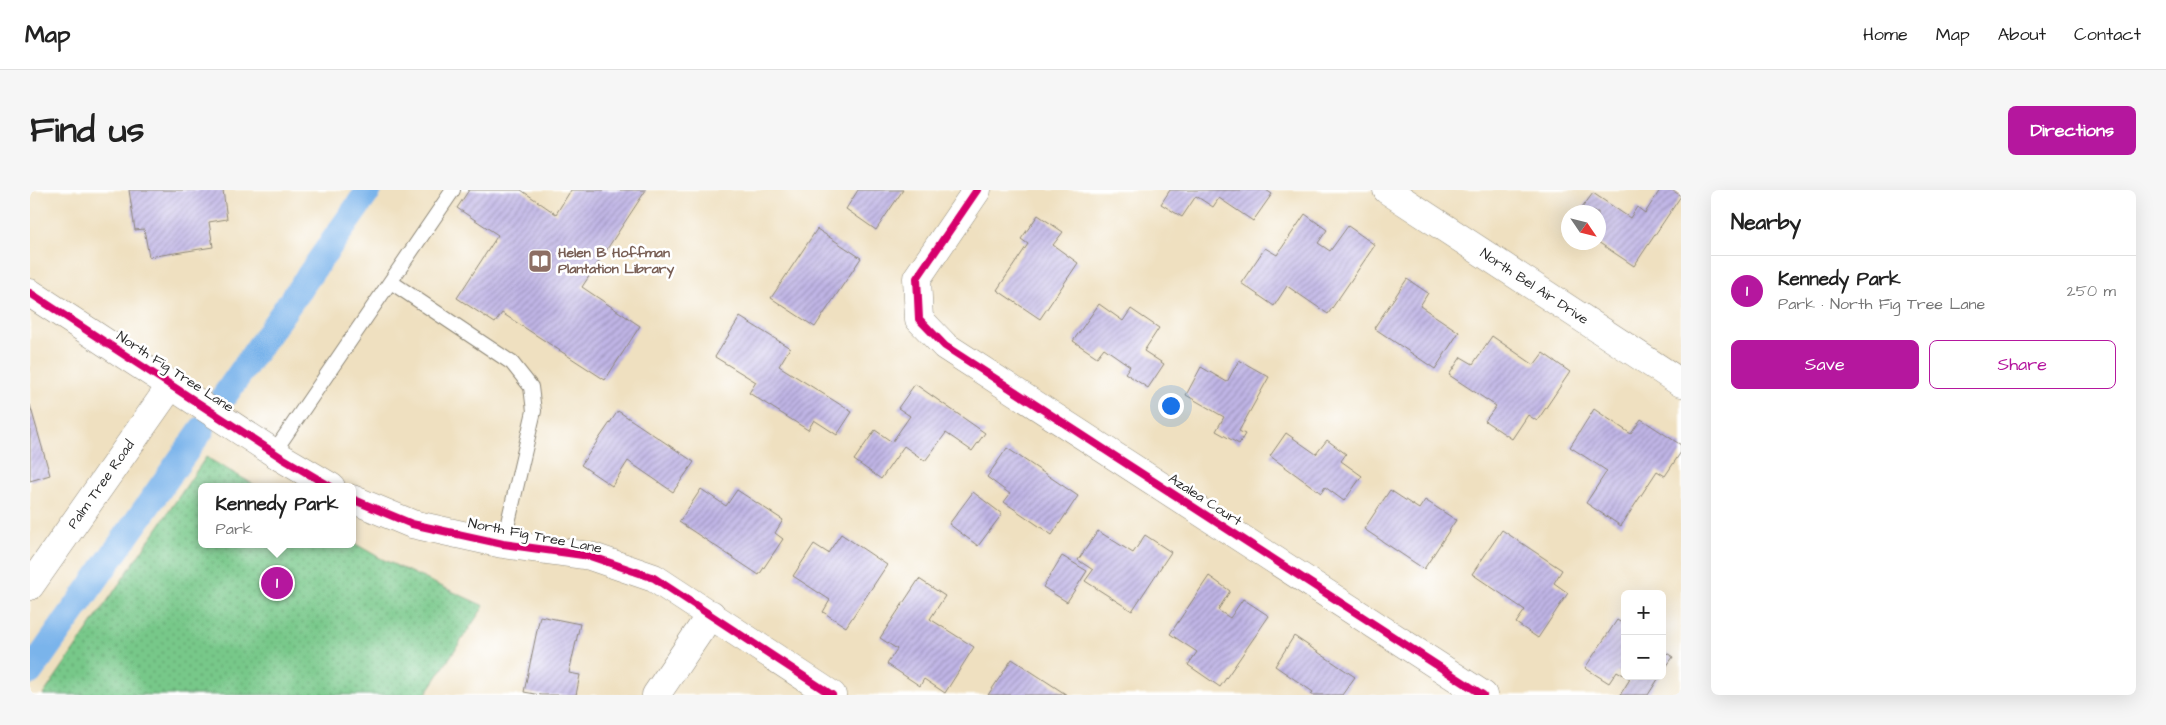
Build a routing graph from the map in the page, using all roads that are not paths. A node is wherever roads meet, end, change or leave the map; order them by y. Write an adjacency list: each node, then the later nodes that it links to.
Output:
1 (453, 190): 4 (lane)
2 (977, 190): 16 (street, Azalea Court)
3 (1387, 190): 6 (street, North Bel Air Drive)
4 (391, 282): 8 (lane); 11 (lane)
5 (30, 293): 7 (street, North Fig Tree Lane)
6 (1681, 383)
7 (172, 384): 8 (street, North Fig Tree Lane); 12 (street, Palm Tree Road)
8 (274, 452): 9 (street, North Fig Tree Lane)
9 (324, 483)
10 (356, 501): 11 (street, North Fig Tree Lane)
11 (503, 544): 13 (street, North Fig Tree Lane)
12 (30, 586)
13 (711, 614): 14 (street); 15 (street, North Fig Tree Lane)
14 (656, 695)
15 (832, 695)
16 (1483, 695)

